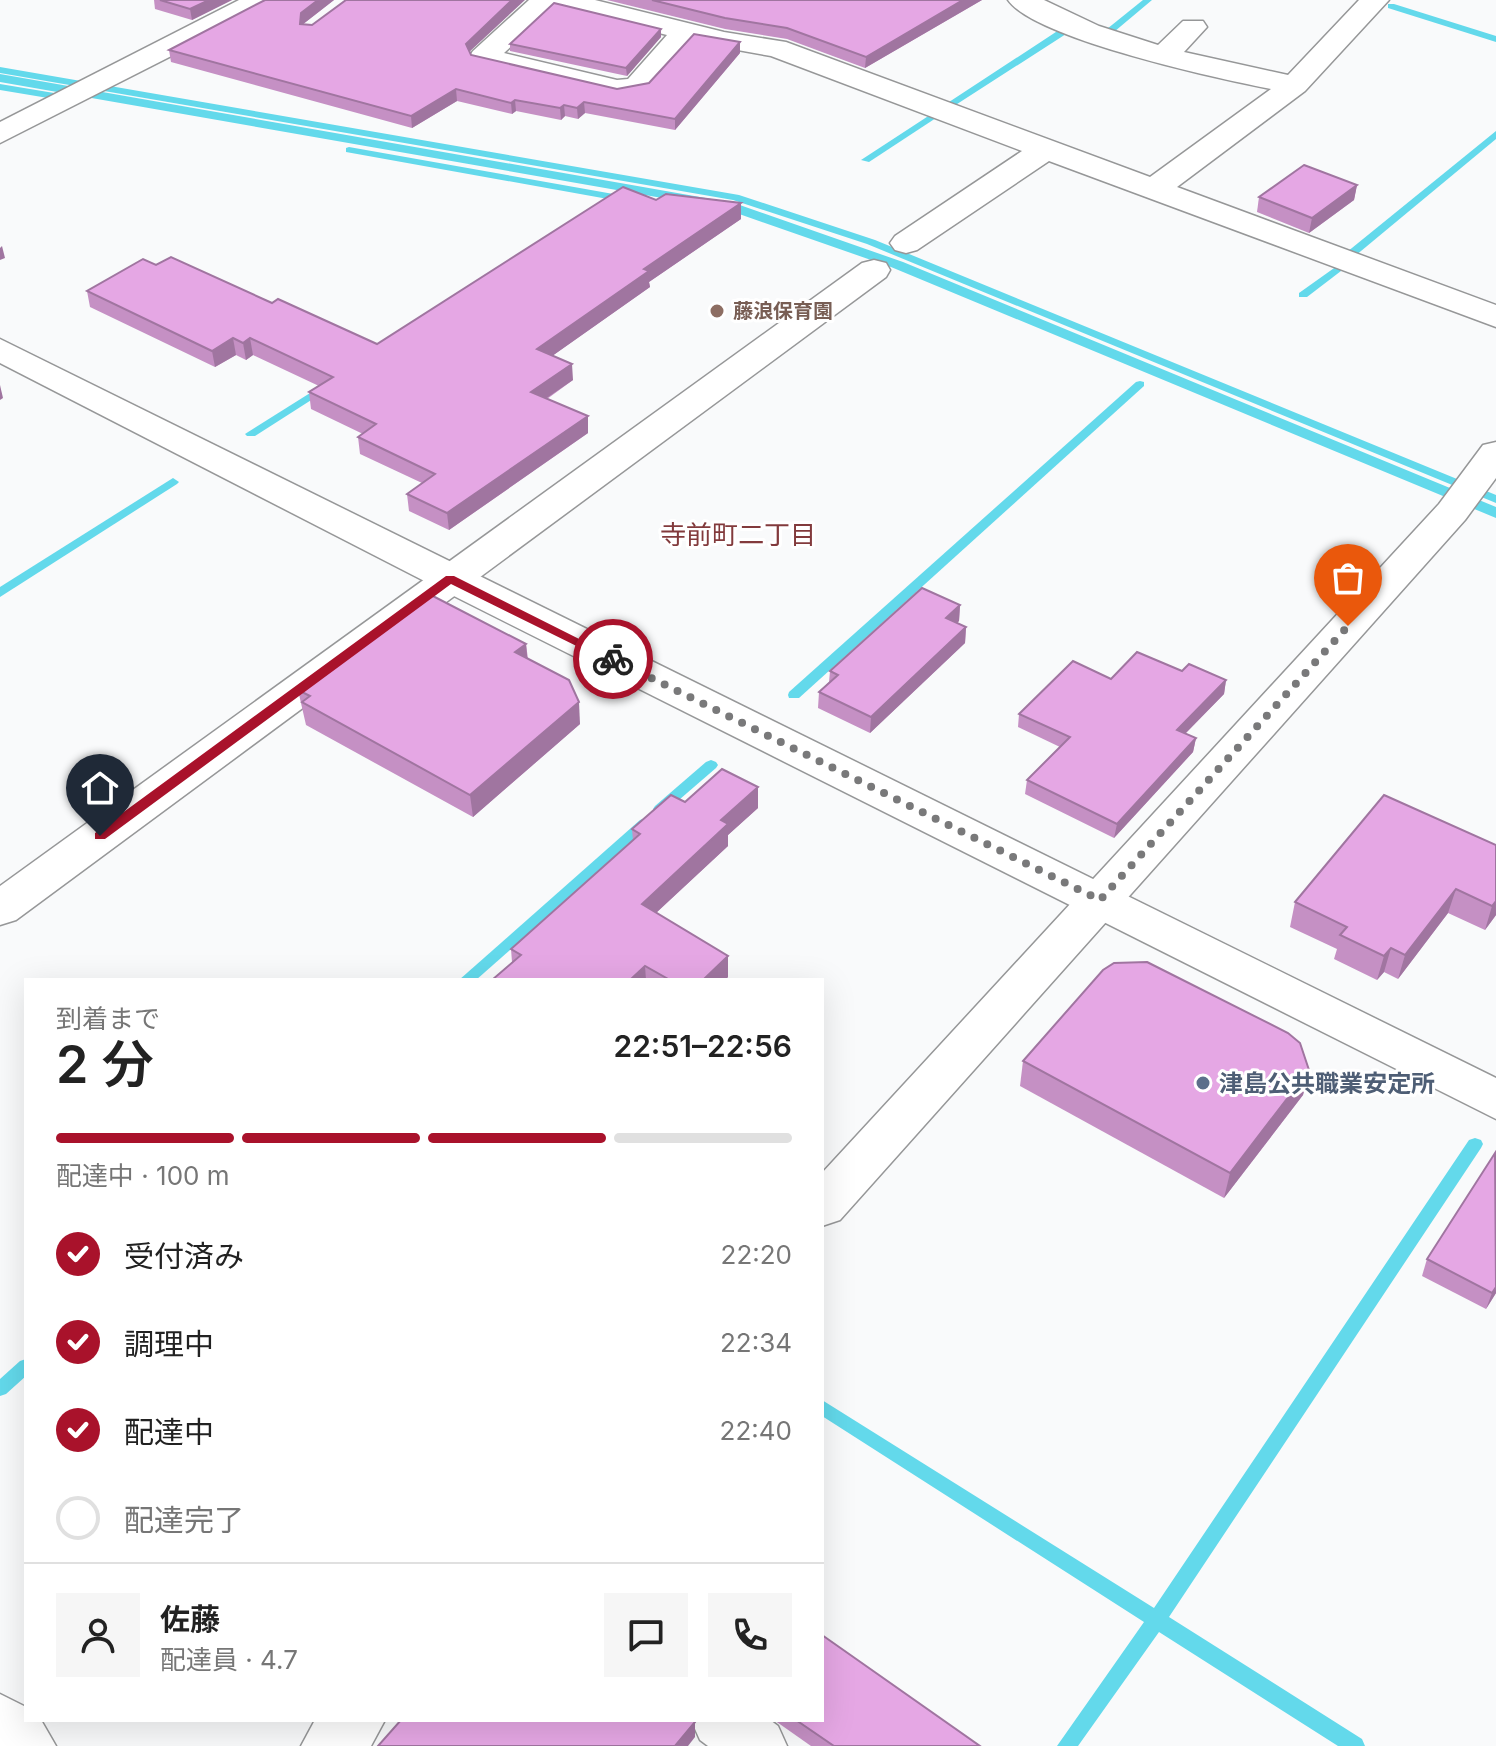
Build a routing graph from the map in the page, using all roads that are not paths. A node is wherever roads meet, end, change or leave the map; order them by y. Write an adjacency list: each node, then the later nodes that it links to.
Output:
1 (260, 0): 10 (street)
2 (545, 0): 7 (street)
3 (561, 0): 7 (street)
4 (1022, 0): 8 (street)
5 (1375, 0): 9 (street)
6 (1193, 27): 8 (street)
7 (686, 32): 11 (street)
8 (1162, 58): 9 (street)
9 (1295, 85): 12 (street)
10 (0, 134)
11 (1044, 150): 12 (street); 13 (street)
12 (1153, 190): 15 (street)
13 (906, 243)
14 (874, 270): 18 (street)
15 (1496, 317)
16 (0, 349): 18 (street)
17 (1487, 466): 19 (street)
18 (450, 579): 19 (street); 20 (street)
19 (1100, 900): 21 (street); 22 (street)
20 (0, 909)
21 (1496, 1100)
22 (824, 1204)
23 (353, 1722): 27 (street)
24 (724, 1722): 28 (street)
25 (0, 1723): 26 (street)
26 (26, 1746)
27 (331, 1746)
28 (757, 1746)

